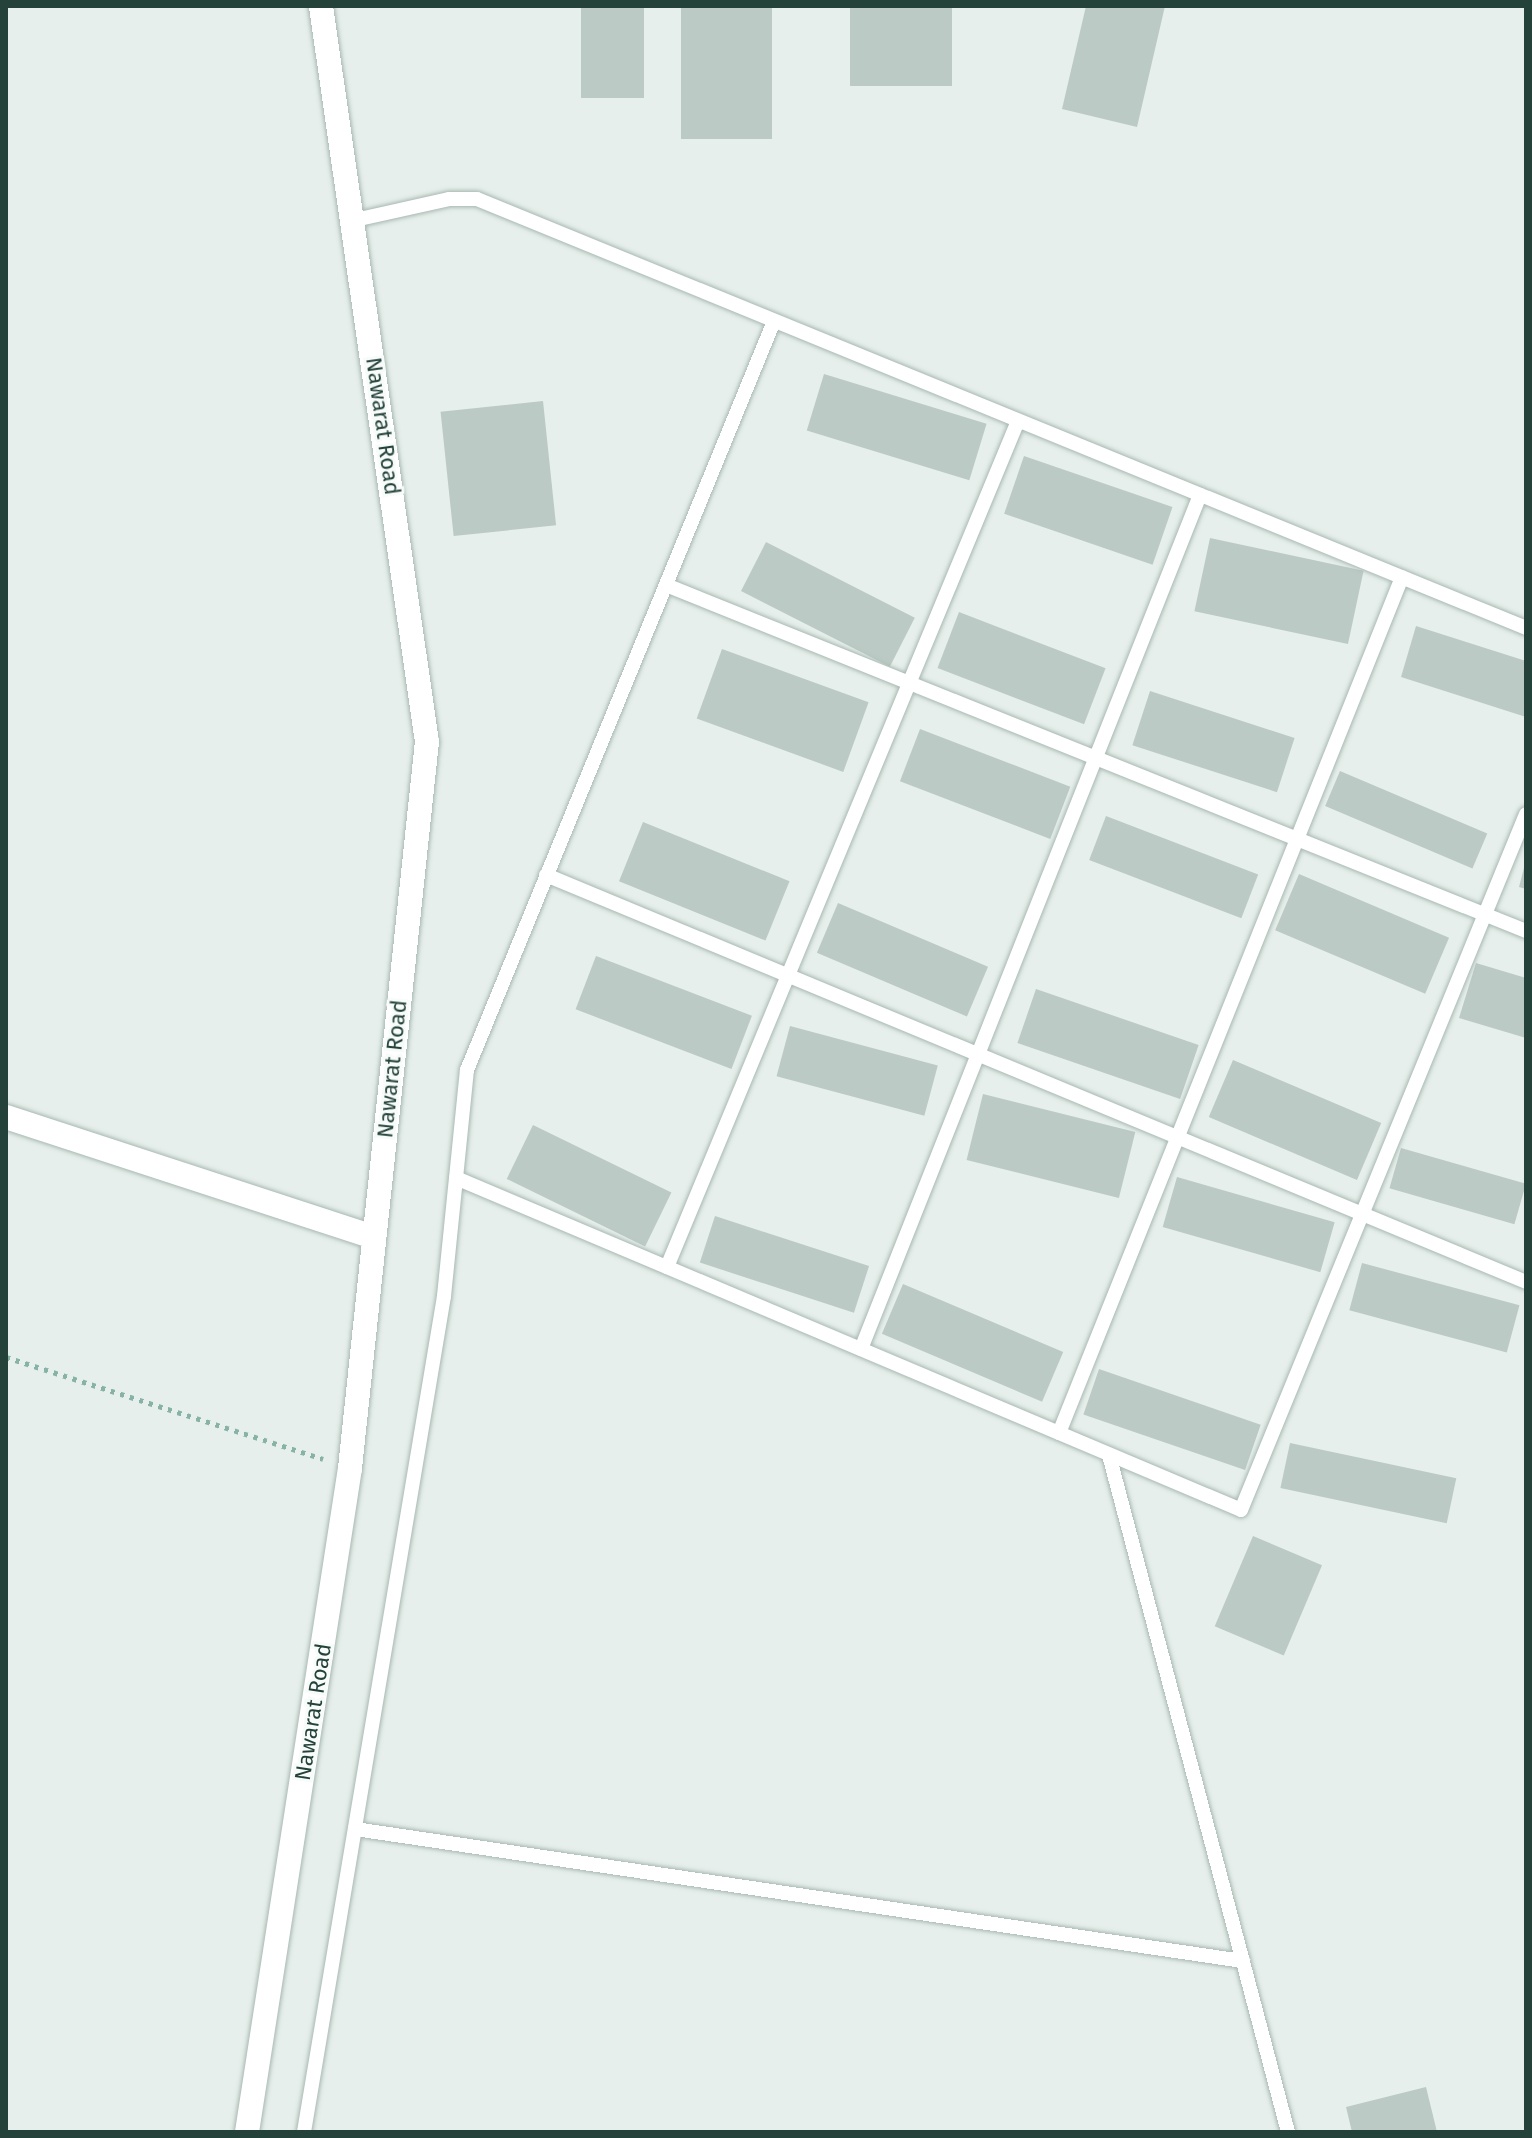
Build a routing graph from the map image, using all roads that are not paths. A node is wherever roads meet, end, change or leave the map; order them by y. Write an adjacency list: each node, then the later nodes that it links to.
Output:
1 (321, 6): 2 (street, Nawarat Road)
2 (355, 220): 3 (lane); 22 (street, Nawarat Road)
3 (774, 321): 4 (lane); 7 (lane)
4 (1018, 421): 5 (lane); 9 (lane)
5 (1200, 495): 6 (lane); 10 (lane)
6 (1402, 577): 8 (lane); 12 (lane)
7 (666, 585): 9 (lane); 13 (lane)
8 (1526, 628)
9 (909, 682): 10 (lane); 16 (lane)
10 (1096, 757): 12 (lane); 17 (lane)
11 (1526, 814): 14 (lane)
12 (1297, 838): 14 (lane); 19 (lane)
13 (546, 875): 16 (lane); 20 (lane)
14 (1485, 914): 15 (lane); 21 (lane)
15 (1526, 931)
16 (788, 976): 17 (lane); 23 (lane)
17 (977, 1055): 19 (lane); 25 (lane)
18 (6, 1117): 22 (street)
19 (1177, 1137): 21 (lane); 26 (lane)
20 (456, 1178): 23 (lane); 28 (lane)
21 (1362, 1214): 24 (lane); 27 (lane)
22 (374, 1237): 30 (street, Nawarat Road)
23 (667, 1267): 25 (lane)
24 (1526, 1282)
25 (861, 1349): 26 (lane)
26 (1059, 1433): 27 (lane)
27 (1109, 1455): 29 (lane)
28 (355, 1829): 29 (lane); 31 (lane)
29 (1243, 1961): 32 (lane)
30 (247, 2132)
31 (304, 2132)
32 (1288, 2132)

